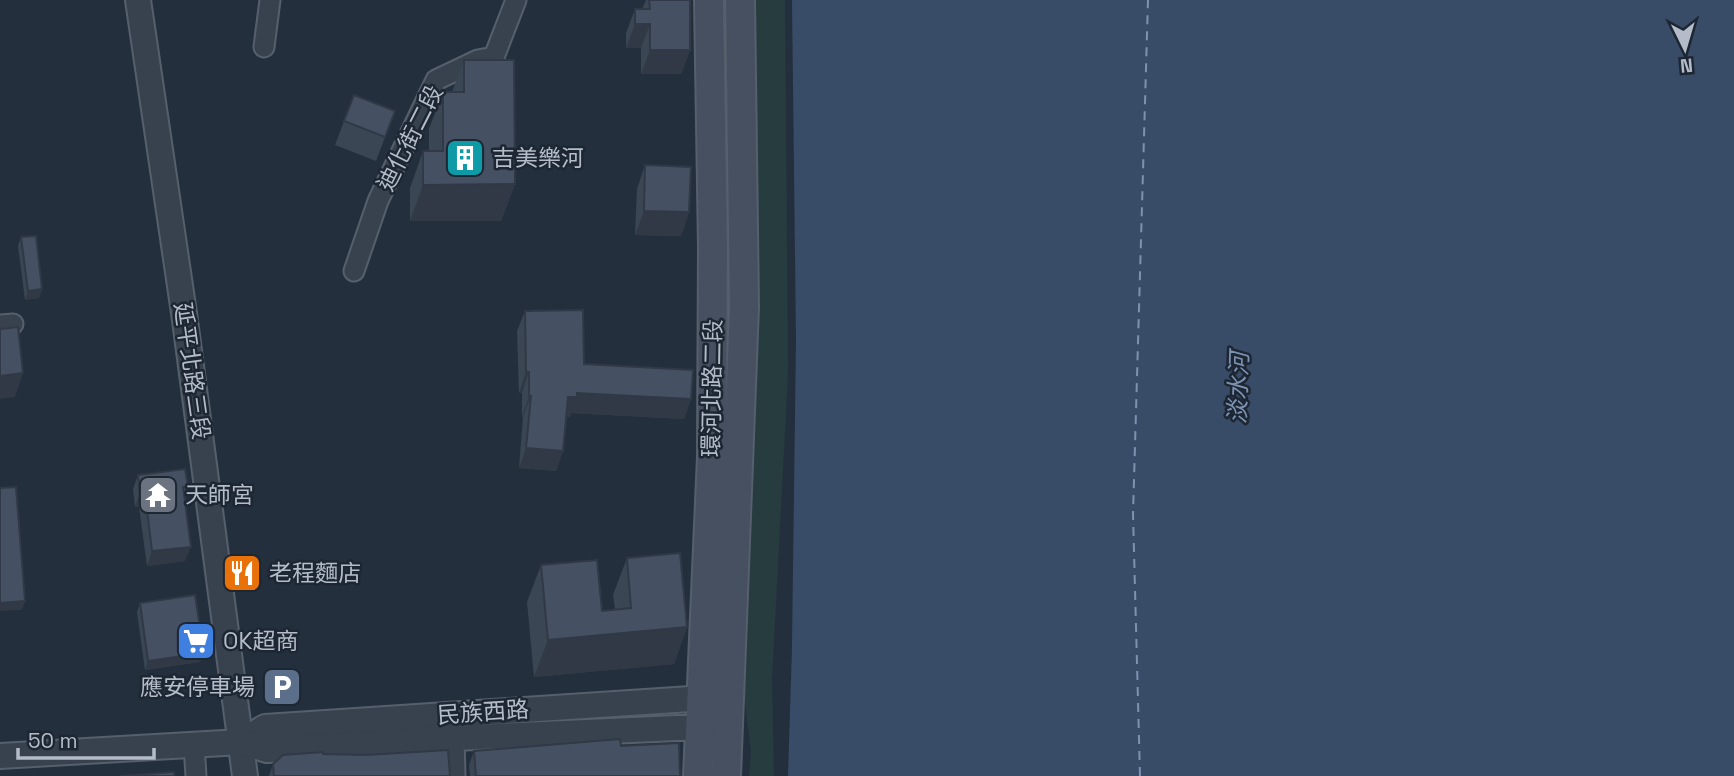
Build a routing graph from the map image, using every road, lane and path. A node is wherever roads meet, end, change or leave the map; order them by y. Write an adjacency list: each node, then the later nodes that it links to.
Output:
1 (138, 0): 13 (street, 延平北路三段)
2 (270, 0): 6 (street)
3 (516, 0): 7 (street, 迪化街二段)
4 (709, 0): 9 (main road, 環河北路二段)
5 (740, 0): 8 (main road, 環河北路二段)
6 (264, 47)
7 (354, 271)
8 (730, 697): 9 (street, 民族西路); 11 (main road, 環河北路二段)
9 (699, 698): 10 (main road, 環河北路二段); 13 (street, 民族西路)
10 (699, 728): 11 (street, 民族西路); 12 (street, 民族西路); 19 (main road, 環河北路二段)
11 (729, 728): 20 (main road, 環河北路二段)
12 (454, 738): 13 (street, 民族西路); 18 (street)
13 (241, 743): 14 (street, 民族西路); 17 (street, 延平北路三段)
14 (194, 745): 15 (street, 民族西路); 16 (street)
15 (0, 756)
16 (196, 776)
17 (245, 776)
18 (455, 776)
19 (698, 776)
20 (726, 776)

